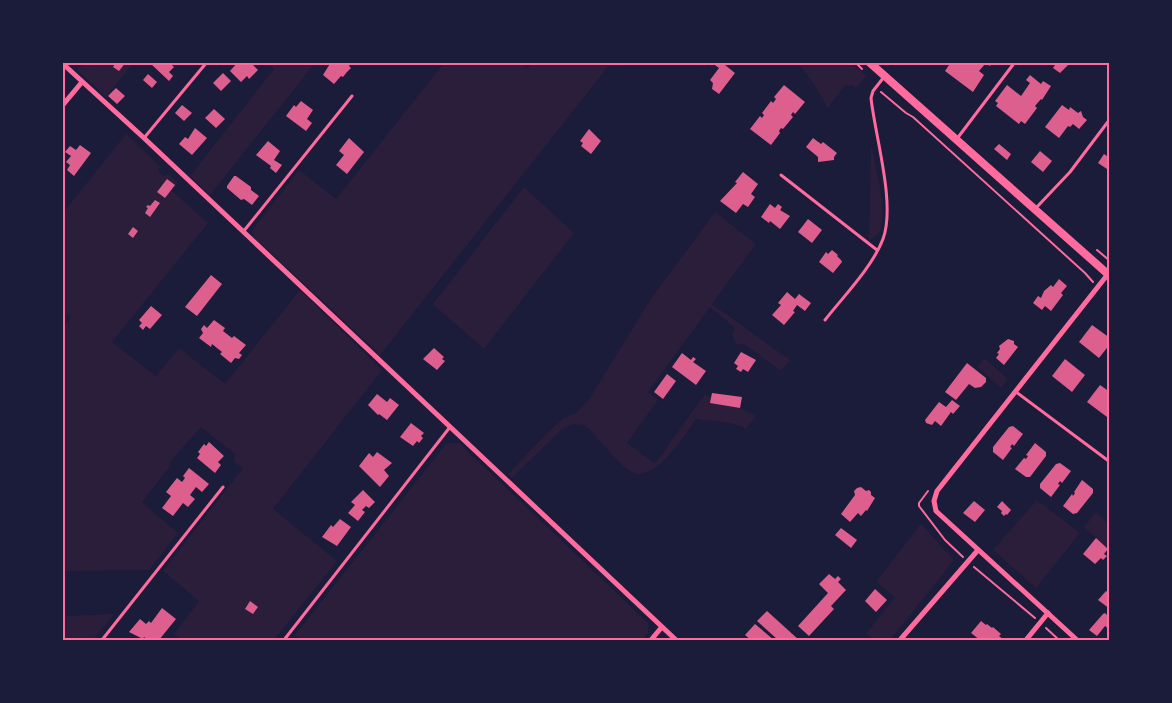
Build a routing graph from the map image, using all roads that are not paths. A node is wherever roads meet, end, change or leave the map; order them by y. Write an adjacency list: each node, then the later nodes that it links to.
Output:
1 (207, 62): 10 (lane)
2 (869, 62): 5 (street)
3 (1015, 62): 11 (lane)
4 (62, 63): 6 (street)
5 (885, 77): 11 (street); 15 (lane)
6 (82, 82): 8 (street); 10 (street)
7 (352, 96): 14 (lane)
8 (62, 106)
9 (1110, 119): 13 (lane)
10 (144, 138): 14 (street)
11 (956, 140): 13 (street)
12 (781, 175): 15 (lane)
13 (1034, 210): 16 (street)
14 (243, 233): 19 (street)
15 (877, 250): 17 (lane)
16 (1109, 275): 18 (street)
17 (825, 320)
18 (1015, 391): 20 (lane); 22 (street)
19 (450, 427): 24 (street); 26 (lane)
20 (1110, 462)
21 (223, 486): 25 (lane)
22 (978, 550): 23 (street); 29 (street)
23 (1048, 613): 30 (street); 31 (street)
24 (662, 628): 27 (street); 28 (street)
25 (102, 640)
26 (284, 640)
27 (651, 640)
28 (676, 640)
29 (900, 640)
30 (1026, 640)
31 (1078, 640)

